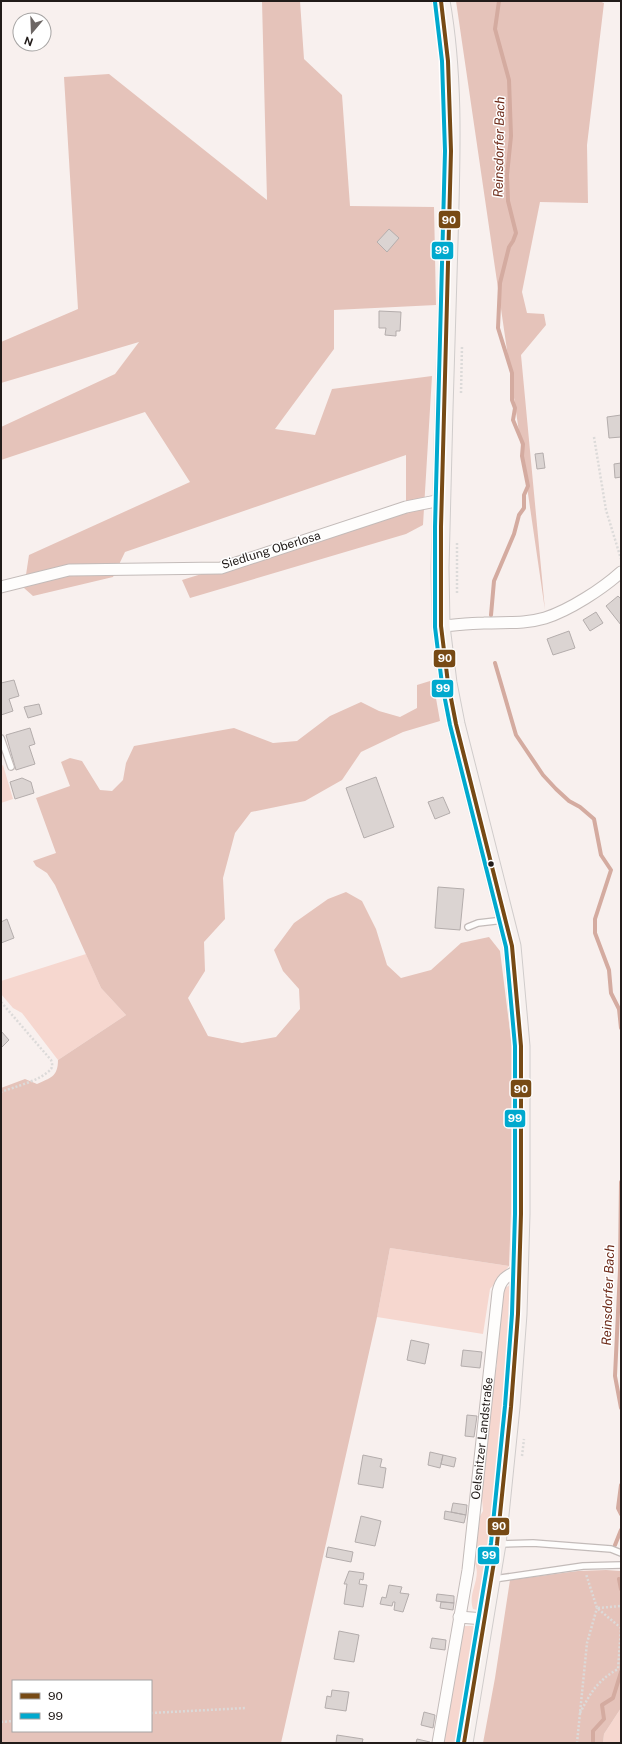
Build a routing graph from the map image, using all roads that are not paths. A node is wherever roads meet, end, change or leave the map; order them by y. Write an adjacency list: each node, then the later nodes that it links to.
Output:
1 (441, 1): 2 (main road, Oelsnitzer Landstraße)
2 (441, 500): 4 (street, Siedlung Oberlosa); 5 (main road, Oelsnitzer Landstraße)
3 (621, 572): 5 (street)
4 (1, 587)
5 (441, 626): 8 (main road, Oelsnitzer Landstraße)
6 (1, 738): 7 (lane)
7 (11, 767)
8 (506, 920): 9 (lane); 10 (main road, Oelsnitzer Landstraße)
9 (468, 926)
10 (519, 1270): 11 (main road, Oelsnitzer Landstraße); 15 (street, Oelsnitzer Landstraße)
11 (497, 1544): 12 (lane); 14 (main road, Oelsnitzer Landstraße)
12 (621, 1553)
13 (621, 1565): 14 (lane)
14 (491, 1579): 16 (main road, Oelsnitzer Landstraße)
15 (459, 1617): 16 (street); 17 (street, Oelsnitzer Landstraße)
16 (484, 1619): 18 (main road, Oelsnitzer Landstraße)
17 (438, 1743)
18 (464, 1743)

